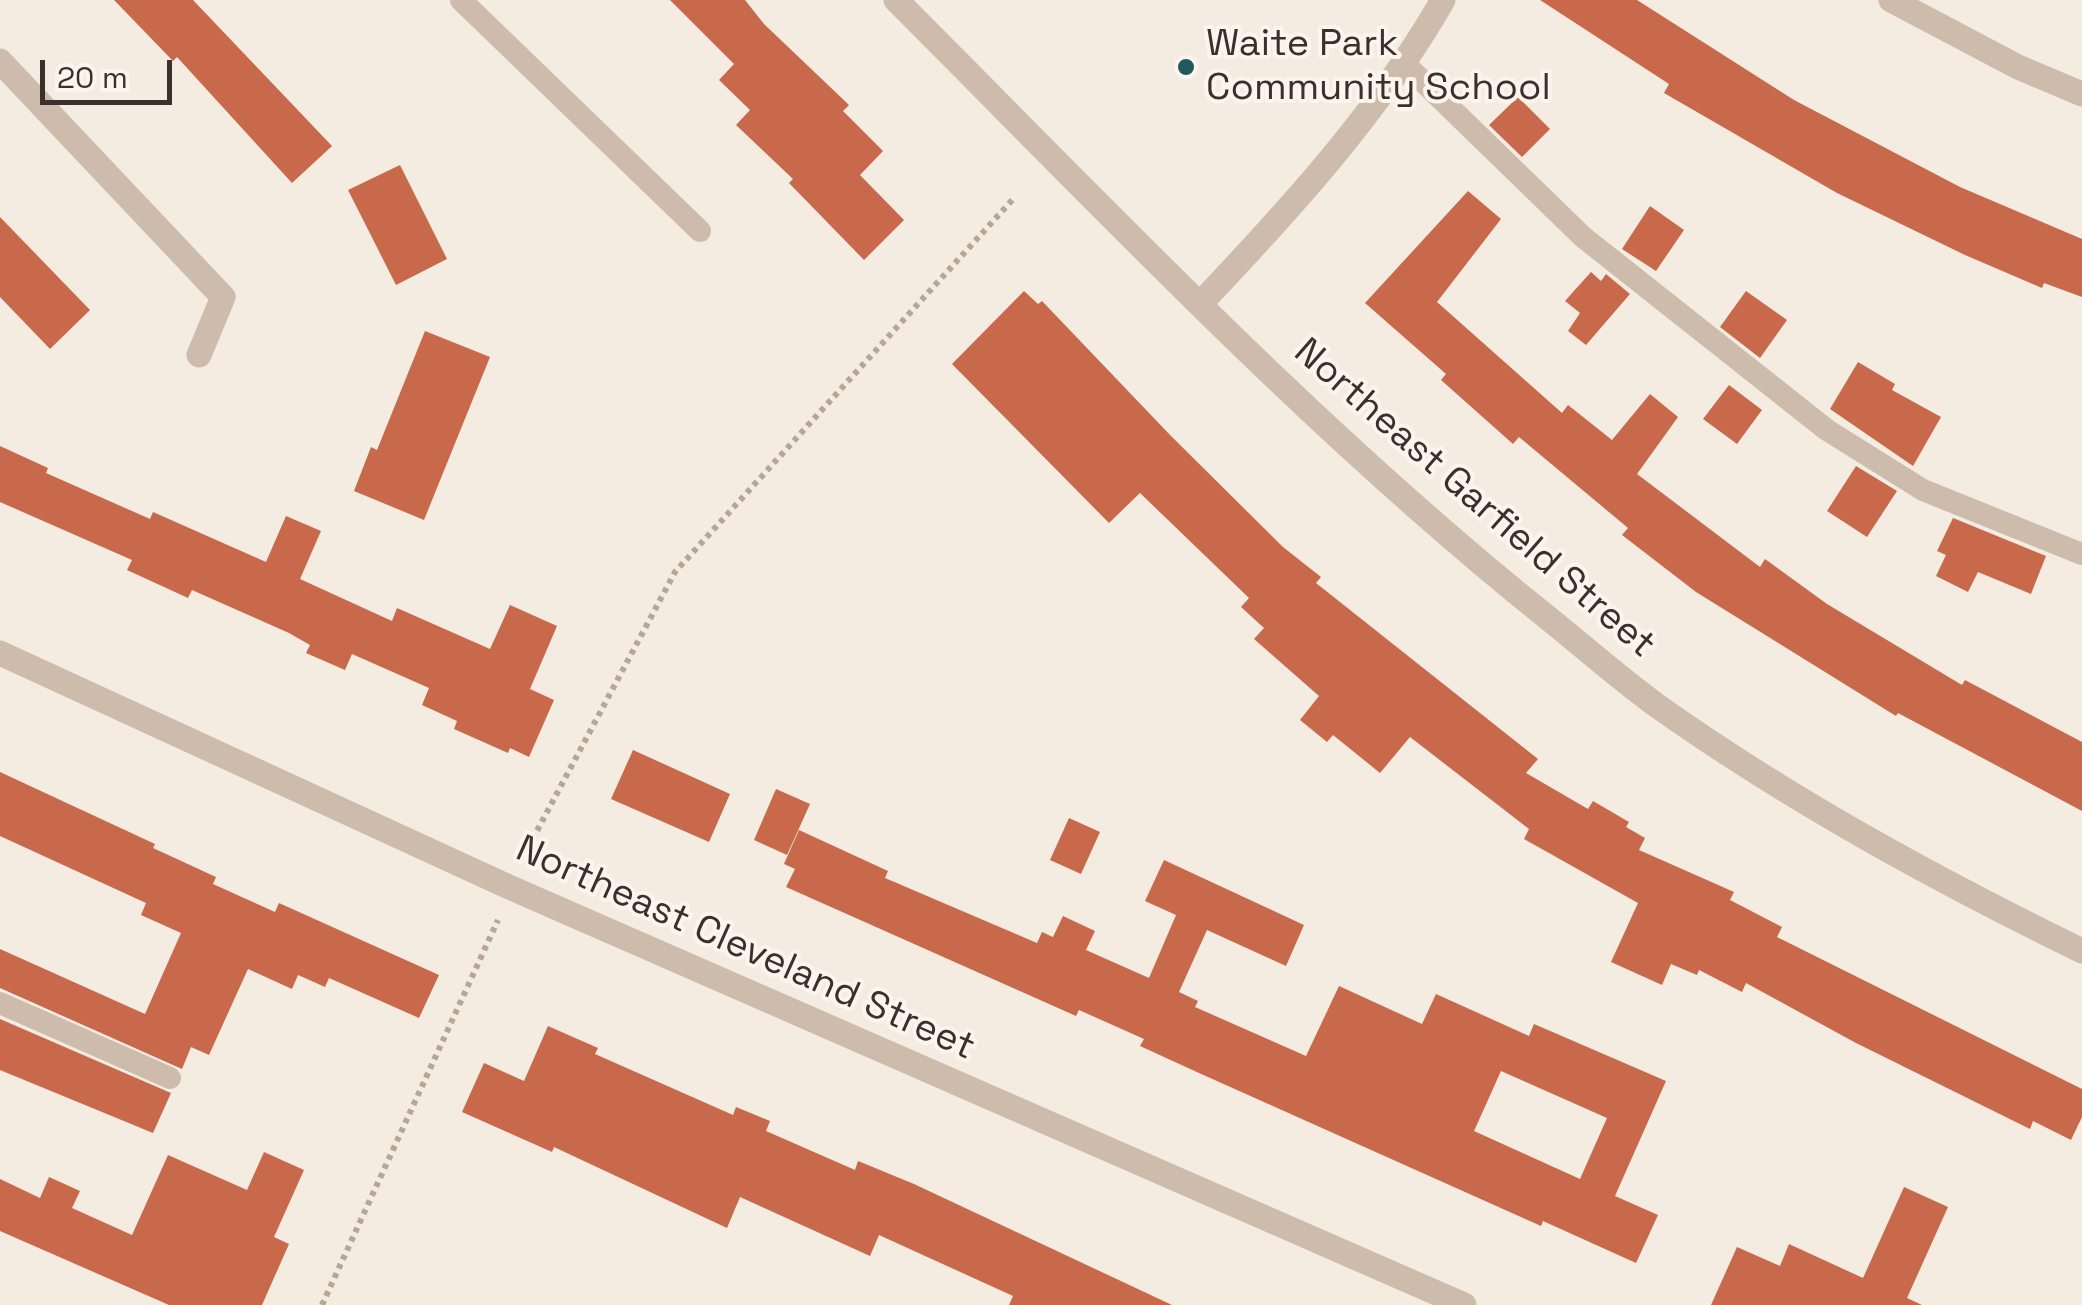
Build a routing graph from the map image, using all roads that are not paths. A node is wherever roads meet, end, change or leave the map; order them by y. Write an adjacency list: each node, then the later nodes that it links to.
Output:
1 (461, 0): 8 (lane)
2 (896, 0): 9 (street, Northeast Garfield Street)
3 (1443, 0): 6 (street)
4 (1892, 0): 7 (street)
5 (0, 61): 10 (street)
6 (1406, 65): 9 (street); 11 (lane)
7 (2082, 94)
8 (700, 231)
9 (1200, 304): 13 (street, Northeast Garfield Street)
10 (199, 355)
11 (2082, 554)
12 (0, 652): 16 (street, Northeast Cleveland Street)
13 (2082, 951)
14 (0, 1003): 15 (lane)
15 (170, 1078)
16 (1464, 1305)

